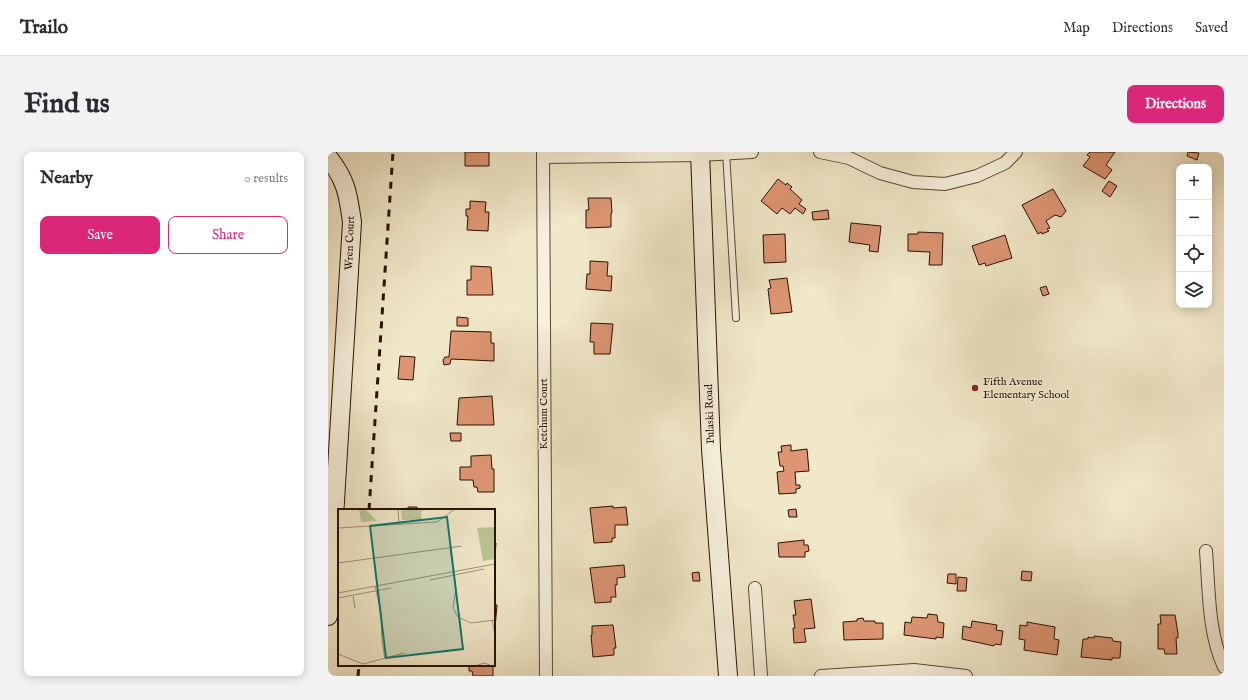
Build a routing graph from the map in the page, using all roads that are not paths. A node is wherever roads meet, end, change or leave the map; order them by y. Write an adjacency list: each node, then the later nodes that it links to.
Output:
1 (752, 152): 5 (street)
2 (820, 152): 3 (street)
3 (1016, 152)
4 (700, 153): 5 (street); 6 (street); 15 (main road, Pulaski Road)
5 (727, 153): 8 (lane)
6 (543, 155): 14 (street, Ketchum Court)
7 (328, 157): 9 (main road, Wren Court)
8 (736, 318)
9 (332, 476): 12 (main road, Wren Court)
10 (1206, 551): 13 (street)
11 (755, 588): 16 (street)
12 (328, 616)
13 (1224, 668)
14 (546, 676)
15 (728, 676)
16 (761, 676)
17 (821, 676): 18 (street)
18 (966, 676)

